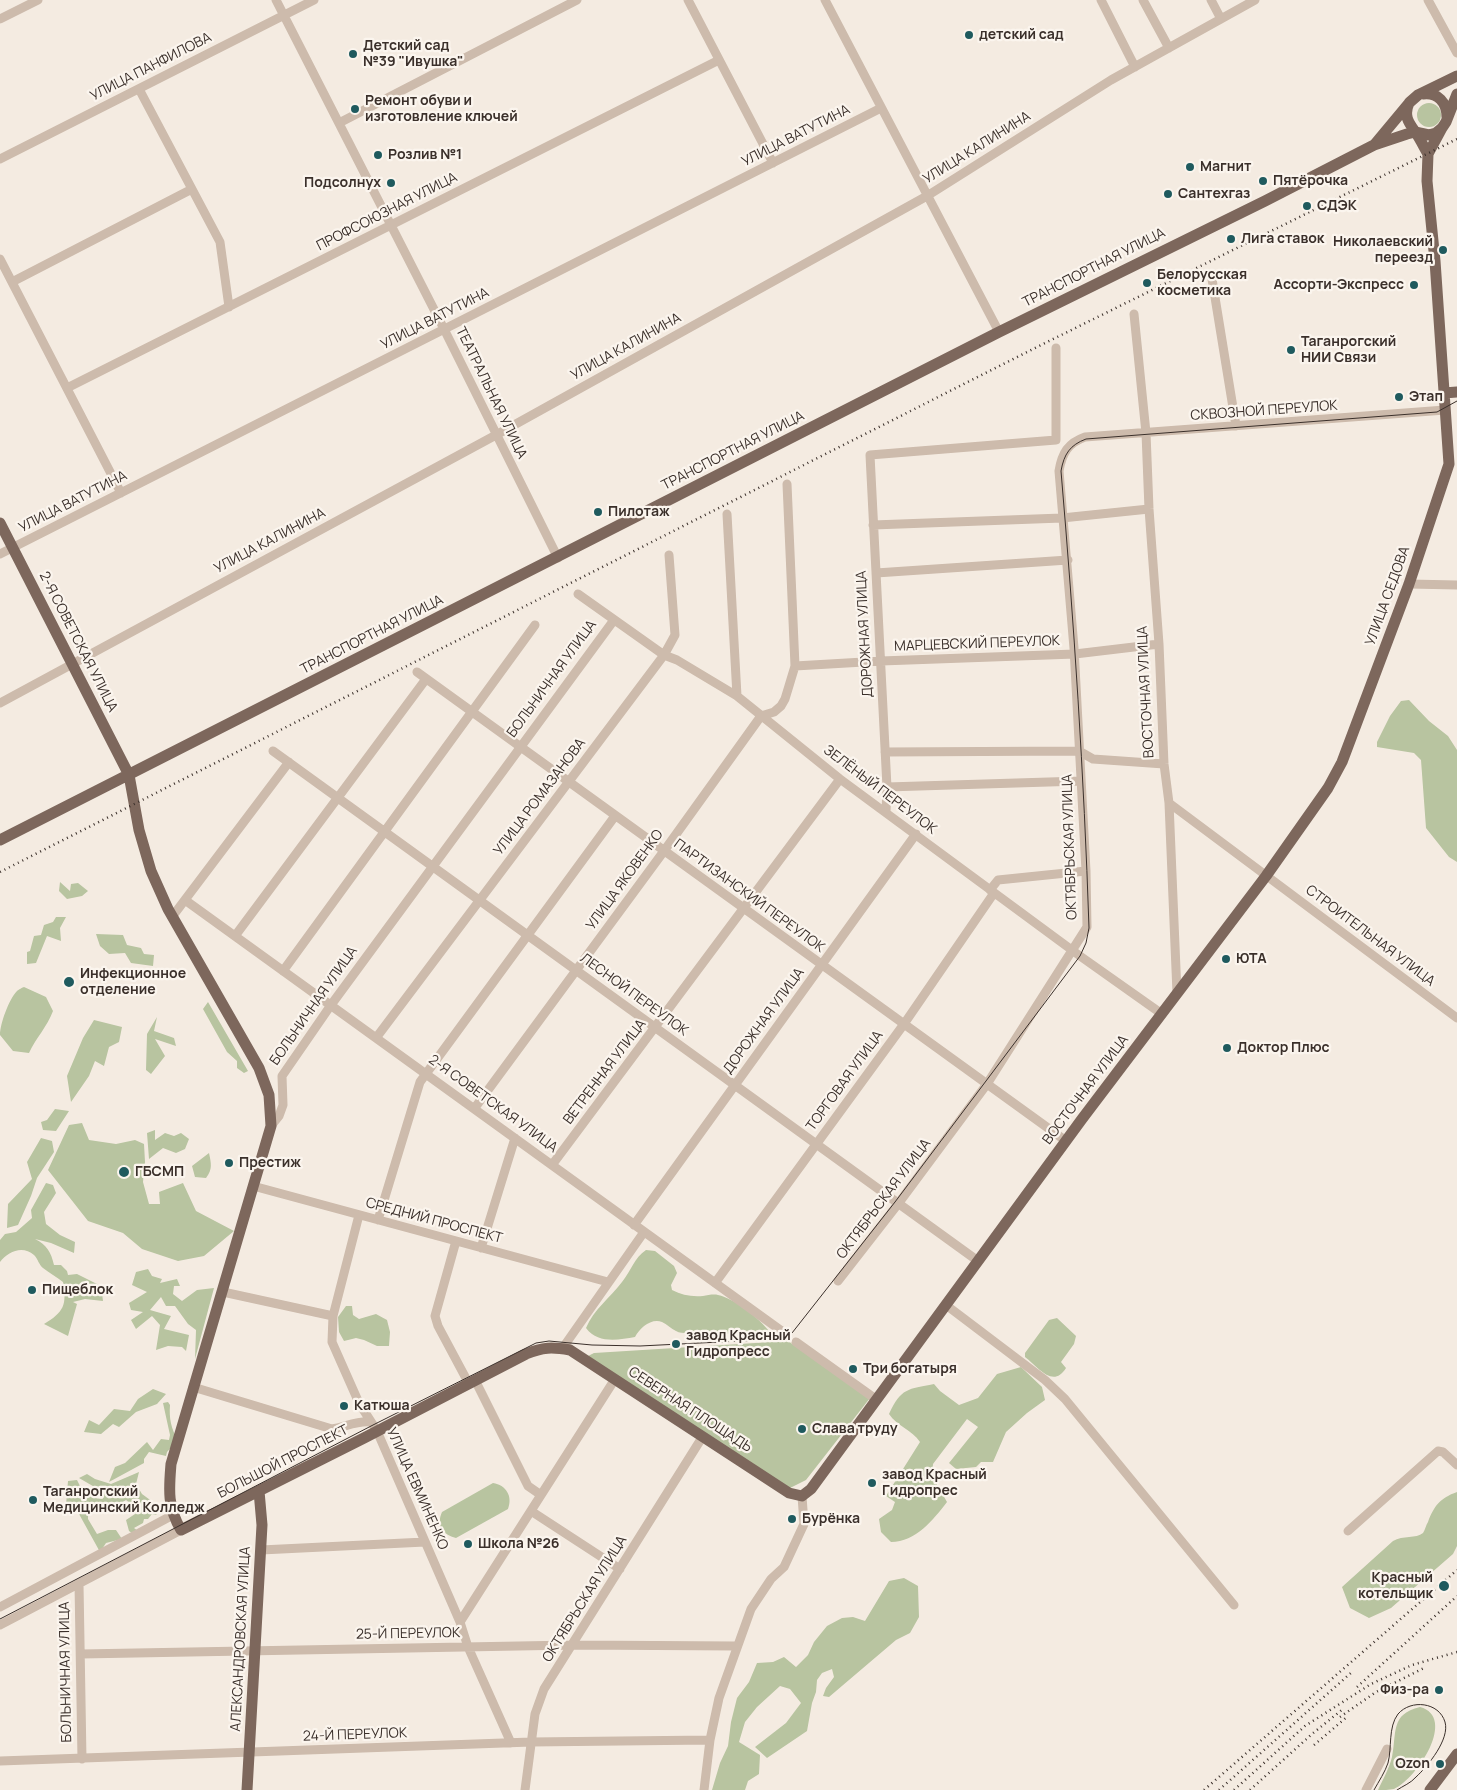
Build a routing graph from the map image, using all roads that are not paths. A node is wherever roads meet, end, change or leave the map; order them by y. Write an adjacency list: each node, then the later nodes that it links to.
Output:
1 (38, 0): 13 (street)
2 (276, 0): 12 (street, ТЕАТРАЛЬНАЯ УЛИЦА)
3 (314, 0): 12 (street, УЛИЦА ПАНФИЛОВА)
4 (577, 0): 24 (street)
5 (688, 0): 17 (street)
6 (825, 0): 23 (street)
7 (1101, 0): 18 (street)
8 (1143, 0): 15 (street)
9 (1211, 0): 14 (street)
10 (1255, 0): 14 (street, УЛИЦА КАЛИНИНА)
11 (1428, 0): 16 (street)
12 (284, 15): 20 (street, УЛИЦА ПАНФИЛОВА); 24 (street, ТЕАТРАЛЬНАЯ УЛИЦА)
13 (0, 19)
14 (1221, 19): 15 (street, УЛИЦА КАЛИНИНА)
15 (1169, 48): 18 (street, УЛИЦА КАЛИНИНА)
16 (1457, 53)
17 (719, 60): 30 (street); 33 (street, ПРОФСОЮЗНАЯ УЛИЦА)
18 (1135, 66): 32 (street, УЛИЦА КАЛИНИНА)
19 (1457, 76): 22 (main road)
20 (139, 89): 29 (street, УЛИЦА ПАНФИЛОВА); 31 (street)
21 (1457, 94): 25 (main road, УЛИЦА СЕДОВА)
22 (1414, 99): 25 (main road); 26 (main road); 27 (main road)
23 (881, 108): 30 (street, УЛИЦА ВАТУТИНА); 32 (street)
24 (339, 123): 33 (street, ТЕАТРАЛЬНАЯ УЛИЦА)
25 (1444, 126): 26 (main road); 28 (main road, УЛИЦА СЕДОВА)
26 (1415, 132): 27 (main road); 28 (main road)
27 (1374, 145): 40 (main road, ТРАНСПОРТНАЯ УЛИЦА)
28 (1428, 154): 44 (main road, УЛИЦА СЕДОВА)
29 (0, 159)
30 (773, 163): 39 (street, УЛИЦА ВАТУТИНА)
31 (192, 190): 36 (street); 37 (street)
32 (927, 196): 40 (street); 49 (street, УЛИЦА КАЛИНИНА)
33 (391, 225): 37 (street, ПРОФСОЮЗНАЯ УЛИЦА); 39 (street, ТЕАТРАЛЬНАЯ УЛИЦА)
34 (0, 259): 36 (street)
35 (1212, 279): 47 (street)
36 (12, 282): 42 (street)
37 (229, 307): 42 (street, ПРОФСОЮЗНАЯ УЛИЦА)
38 (1134, 314): 48 (street, ВОСТОЧНАЯ УЛИЦА)
39 (444, 329): 49 (street, ТЕАТРАЛЬНАЯ УЛИЦА); 52 (street, УЛИЦА ВАТУТИНА)
40 (999, 332): 61 (main road, ТРАНСПОРТНАЯ УЛИЦА)
41 (1056, 348): 57 (street, ДОРОЖНАЯ УЛИЦА)
42 (67, 388): 52 (street)
43 (1457, 392): 44 (main road)
44 (1444, 393): 46 (main road, УЛИЦА СЕДОВА)
45 (1457, 408): 46 (main road)
46 (1445, 410): 47 (street, СКВОЗНОЙ ПЕРЕУЛОК); 64 (main road, УЛИЦА СЕДОВА)
47 (1236, 426): 48 (street, СКВОЗНОЙ ПЕРЕУЛОК)
48 (1146, 432): 50 (street, СКВОЗНОЙ ПЕРЕУЛОК); 53 (street, ВОСТОЧНАЯ УЛИЦА)
49 (496, 435): 61 (street, ТЕАТРАЛЬНАЯ УЛИЦА); 73 (street, УЛИЦА КАЛИНИНА)
50 (1085, 437): 55 (street, ОКТЯБРЬСКАЯ УЛИЦА)
51 (787, 484): 74 (street)
52 (121, 493): 58 (street, УЛИЦА ВАТУТИНА)
53 (1150, 509): 55 (street); 69 (street, ВОСТОЧНАЯ УЛИЦА)
54 (727, 514): 77 (street)
55 (1064, 518): 57 (street); 62 (street, ОКТЯБРЬСКАЯ УЛИЦА)
56 (0, 523): 58 (main road, 2-Я СОВЕТСКАЯ УЛИЦА)
57 (874, 525): 63 (street, ДОРОЖНАЯ УЛИЦА)
58 (13, 548): 59 (street, УЛИЦА ВАТУТИНА); 73 (main road, 2-Я СОВЕТСКАЯ УЛИЦА)
59 (0, 554)
60 (669, 555): 71 (street, УЛИЦА РОМАЗАНОВА)
61 (558, 558): 87 (main road, ТРАНСПОРТНАЯ УЛИЦА)
62 (1068, 560): 63 (street); 70 (street, ОКТЯБРЬСКАЯ УЛИЦА)
63 (876, 573): 72 (street, ДОРОЖНАЯ УЛИЦА)
64 (1409, 584): 65 (street); 102 (main road, УЛИЦА СЕДОВА)
65 (1457, 585)
66 (578, 594): 67 (street, ЗЕЛЁНЫЙ ПЕРЕУЛОК)
67 (614, 620): 71 (street, ЗЕЛЁНЫЙ ПЕРЕУЛОК); 81 (street, БОЛЬНИЧНАЯ УЛИЦА)
68 (536, 624): 79 (street)
69 (1159, 644): 70 (street, МАРЦЕВСКИЙ ПЕРЕУЛОК); 86 (street, ВОСТОЧНАЯ УЛИЦА)
70 (1075, 654): 72 (street, МАРЦЕВСКИЙ ПЕРЕУЛОК); 83 (street, ОКТЯБРЬСКАЯ УЛИЦА)
71 (664, 655): 77 (street, ЗЕЛЁНЫЙ ПЕРЕУЛОК); 90 (street, УЛИЦА РОМАЗАНОВА)
72 (881, 661): 74 (street, МАРЦЕВСКИЙ ПЕРЕУЛОК); 84 (street, ДОРОЖНАЯ УЛИЦА)
73 (72, 664): 78 (street, УЛИЦА КАЛИНИНА); 87 (main road, 2-Я СОВЕТСКАЯ УЛИЦА)
74 (795, 666): 80 (street)
75 (417, 672): 76 (street, ПАРТИЗАНСКИЙ ПЕРЕУЛОК)
76 (426, 679): 79 (street, ПАРТИЗАНСКИЙ ПЕРЕУЛОК); 92 (street)
77 (737, 696): 80 (street, ЗЕЛЁНЫЙ ПЕРЕУЛОК)
78 (0, 703)
79 (472, 712): 81 (street, ПАРТИЗАНСКИЙ ПЕРЕУЛОК); 96 (street)
80 (761, 716): 88 (street, ЗЕЛЁНЫЙ ПЕРЕУЛОК); 99 (street, УЛИЦА ЯКОВЕНКО)
81 (520, 747): 90 (street, ПАРТИЗАНСКИЙ ПЕРЕУЛОК); 100 (street, БОЛЬНИЧНАЯ УЛИЦА)
82 (273, 751): 85 (street, ЛЕСНОЙ ПЕРЕУЛОК)
83 (1079, 751): 84 (street); 86 (street); 89 (street, ОКТЯБРЬСКАЯ УЛИЦА)
84 (885, 752): 91 (street, ДОРОЖНАЯ УЛИЦА)
85 (289, 762): 92 (street, ЛЕСНОЙ ПЕРЕУЛОК); 104 (street)
86 (1164, 764): 93 (street, ВОСТОЧНАЯ УЛИЦА)
87 (129, 775): 98 (main road, ТРАНСПОРТНАЯ УЛИЦА); 107 (main road, 2-Я СОВЕТСКАЯ УЛИЦА)
88 (840, 779): 94 (street, ЗЕЛЁНЫЙ ПЕРЕУЛОК); 106 (street, ВЕТРЕННАЯ УЛИЦА)
89 (1081, 781): 91 (street); 101 (street, ОКТЯБРЬСКАЯ УЛИЦА)
90 (569, 782): 95 (street, ПАРТИЗАНСКИЙ ПЕРЕУЛОК); 105 (street, УЛИЦА РОМАЗАНОВА)
91 (887, 787): 94 (street, ДОРОЖНАЯ УЛИЦА)
92 (338, 798): 96 (street, ЛЕСНОЙ ПЕРЕУЛОК); 109 (street)
93 (1169, 804): 102 (street, СТРОИТЕЛЬНАЯ УЛИЦА); 114 (street, ВОСТОЧНАЯ УЛИЦА)
94 (886, 812): 97 (street, ЗЕЛЁНЫЙ ПЕРЕУЛОК)
95 (615, 816): 99 (street, ПАРТИЗАНСКИЙ ПЕРЕУЛОК); 108 (street)
96 (384, 832): 100 (street, ЛЕСНОЙ ПЕРЕУЛОК); 113 (street)
97 (916, 834): 103 (street, ЗЕЛЁНЫЙ ПЕРЕУЛОК); 111 (street, ДОРОЖНАЯ УЛИЦА)
98 (0, 840)
99 (664, 851): 106 (street, ПАРТИЗАНСКИЙ ПЕРЕУЛОК); 112 (street, УЛИЦА ЯКОВЕНКО)
100 (433, 866): 105 (street, ЛЕСНОЙ ПЕРЕУЛОК); 115 (street, БОЛЬНИЧНАЯ УЛИЦА)
101 (1086, 871): 103 (street, ТОРГОВАЯ УЛИЦА); 110 (street, ОКТЯБРЬСКАЯ УЛИЦА)
102 (1266, 876): 114 (main road, УЛИЦА СЕДОВА); 117 (street, СТРОИТЕЛЬНАЯ УЛИЦА)
103 (992, 892): 110 (street, ЗЕЛЁНЫЙ ПЕРЕУЛОК); 118 (street, ТОРГОВАЯ УЛИЦА)
104 (185, 900): 107 (street); 109 (street, 2-Я СОВЕТСКАЯ УЛИЦА)
105 (480, 900): 108 (street, ЛЕСНОЙ ПЕРЕУЛОК); 120 (street, УЛИЦА РОМАЗАНОВА)
106 (744, 908): 111 (street, ПАРТИЗАНСКИЙ ПЕРЕУЛОК); 119 (street, ВЕТРЕННАЯ УЛИЦА)
107 (172, 917): 125 (main road, 2-Я СОВЕТСКАЯ УЛИЦА)
108 (527, 935): 112 (street, ЛЕСНОЙ ПЕРЕУЛОК); 121 (street)
109 (235, 936): 113 (street, 2-Я СОВЕТСКАЯ УЛИЦА)
110 (1072, 951): 116 (street, ЗЕЛЁНЫЙ ПЕРЕУЛОК); 122 (street, ОКТЯБРЬСКАЯ УЛИЦА)
111 (822, 965): 118 (street, ПАРТИЗАНСКИЙ ПЕРЕУЛОК); 123 (street, ДОРОЖНАЯ УЛИЦА)
112 (576, 970): 119 (street, ЛЕСНОЙ ПЕРЕУЛОК); 124 (street, УЛИЦА ЯКОВЕНКО)
113 (283, 971): 115 (street, 2-Я СОВЕТСКАЯ УЛИЦА)
114 (1177, 993): 116 (main road, ВОСТОЧНАЯ УЛИЦА)
115 (331, 1005): 120 (street, 2-Я СОВЕТСКАЯ УЛИЦА); 125 (street, БОЛЬНИЧНАЯ УЛИЦА)
116 (1162, 1014): 127 (main road, ВОСТОЧНАЯ УЛИЦА)
117 (1457, 1018)
118 (904, 1024): 122 (street, ПАРТИЗАНСКИЙ ПЕРЕУЛОК); 128 (street, ТОРГОВАЯ УЛИЦА)
119 (655, 1027): 123 (street, ЛЕСНОЙ ПЕРЕУЛОК); 129 (street, ВЕТРЕННАЯ УЛИЦА)
120 (376, 1038): 121 (street, 2-Я СОВЕТСКАЯ УЛИЦА)
121 (425, 1074): 124 (street, 2-Я СОВЕТСКАЯ УЛИЦА); 133 (street)
122 (987, 1084): 127 (street, ПАРТИЗАНСКИЙ ПЕРЕУЛОК); 131 (street, ОКТЯБРЬСКАЯ УЛИЦА)
123 (735, 1085): 128 (street, ЛЕСНОЙ ПЕРЕУЛОК); 134 (street, ДОРОЖНАЯ УЛИЦА)
124 (474, 1109): 126 (street, 2-Я СОВЕТСКАЯ УЛИЦА)
125 (271, 1126): 130 (main road, БОЛЬНИЧНАЯ УЛИЦА)
126 (515, 1138): 129 (street, 2-Я СОВЕТСКАЯ УЛИЦА); 137 (street)
127 (1066, 1141): 138 (main road, ВОСТОЧНАЯ УЛИЦА)
128 (816, 1144): 131 (street, ЛЕСНОЙ ПЕРЕУЛОК); 141 (street, ТОРГОВАЯ УЛИЦА)
129 (552, 1165): 134 (street, 2-Я СОВЕТСКАЯ УЛИЦА)
130 (253, 1186): 132 (street, СРЕДНИЙ ПРОСПЕКТ); 142 (main road, БОЛЬНИЧНАЯ УЛИЦА)
131 (898, 1204): 138 (street, ЛЕСНОЙ ПЕРЕУЛОК); 139 (street, ОКТЯБРЬСКАЯ УЛИЦА)
132 (360, 1214): 133 (street, СРЕДНИЙ ПРОСПЕКТ); 144 (street, УЛИЦА ЕВМИНЕНКО)
133 (378, 1220): 136 (street, СРЕДНИЙ ПРОСПЕКТ)
134 (634, 1225): 135 (street, 2-Я СОВЕТСКАЯ УЛИЦА)
135 (644, 1232): 140 (street); 141 (street, 2-Я СОВЕТСКАЯ УЛИЦА)
136 (456, 1241): 137 (street, СРЕДНИЙ ПРОСПЕКТ); 150 (street)
137 (481, 1248): 140 (street, СРЕДНИЙ ПРОСПЕКТ)
138 (978, 1261): 143 (main road, ВОСТОЧНАЯ УЛИЦА)
139 (838, 1280)
140 (608, 1282): 147 (street)
141 (716, 1283): 145 (street, 2-Я СОВЕТСКАЯ УЛИЦА)
142 (223, 1292): 144 (street); 151 (main road, БОЛЬНИЧНАЯ УЛИЦА)
143 (946, 1304): 152 (main road, ВОСТОЧНАЯ УЛИЦА); 167 (street)
144 (333, 1316): 153 (street, УЛИЦА ЕВМИНЕНКО)
145 (783, 1332)
146 (796, 1342): 152 (street)
147 (562, 1348): 148 (main road, СЕВЕРНАЯ ПЛОЩАДЬ); 149 (main road, СЕВЕРНАЯ ПЛОЩАДЬ)
148 (526, 1354): 150 (main road, БОЛЬШОЙ ПРОСПЕКТ)
149 (615, 1379): 154 (main road, СЕВЕРНАЯ ПЛОЩАДЬ); 157 (street)
150 (472, 1382): 153 (main road, БОЛЬШОЙ ПРОСПЕКТ); 157 (street)
151 (193, 1387): 153 (street); 160 (main road, БОЛЬНИЧНАЯ УЛИЦА)
152 (877, 1400): 158 (main road, ВОСТОЧНАЯ УЛИЦА)
153 (374, 1426): 156 (main road, БОЛЬШОЙ ПРОСПЕКТ); 163 (street, УЛИЦА ЕВМИНЕНКО)
154 (703, 1436): 158 (main road, СЕВЕРНАЯ ПЛОЩАДЬ); 165 (street, ОКТЯБРЬСКАЯ УЛИЦА)
155 (1457, 1465): 162 (street)
156 (259, 1490): 161 (main road, БОЛЬШОЙ ПРОСПЕКТ); 164 (main road, АЛЕКСАНДРОВСКАЯ УЛИЦА)
157 (541, 1495): 159 (street)
158 (802, 1496): 172 (street)
159 (531, 1511): 165 (street); 169 (street)
160 (173, 1515): 161 (main road, БОЛЬНИЧНАЯ УЛИЦА); 168 (street)
161 (181, 1530): 166 (street, БОЛЬШОЙ ПРОСПЕКТ)
162 (1348, 1532)
163 (425, 1542): 164 (street); 169 (street, УЛИЦА ЕВМИНЕНКО)
164 (261, 1550): 174 (main road, АЛЕКСАНДРОВСКАЯ УЛИЦА)
165 (620, 1569): 171 (street, ОКТЯБРЬСКАЯ УЛИЦА)
166 (80, 1584): 170 (street, БОЛЬШОЙ ПРОСПЕКТ); 175 (street, БОЛЬНИЧНАЯ УЛИЦА)
167 (1234, 1605)
168 (0, 1607)
169 (460, 1622): 173 (street, УЛИЦА ЕВМИНЕНКО)
170 (0, 1625)
171 (573, 1645): 172 (street, 25-Й ПЕРЕУЛОК); 173 (street, 25-Й ПЕРЕУЛОК); 177 (street, ОКТЯБРЬСКАЯ УЛИЦА)
172 (736, 1646): 176 (street)
173 (468, 1647): 174 (street, 25-Й ПЕРЕУЛОК); 178 (street, УЛИЦА ЕВМИНЕНКО)
174 (255, 1651): 175 (street, 25-Й ПЕРЕУЛОК); 180 (main road, АЛЕКСАНДРОВСКАЯ УЛИЦА)
175 (81, 1654): 182 (street, БОЛЬНИЧНАЯ УЛИЦА)
176 (710, 1740): 177 (street, 24-Й ПЕРЕУЛОК); 186 (street)
177 (531, 1742): 178 (street, 24-Й ПЕРЕУЛОК); 185 (street, ОКТЯБРЬСКАЯ УЛИЦА)
178 (511, 1743): 180 (street, 24-Й ПЕРЕУЛОК)
179 (1387, 1749): 187 (street)
180 (249, 1752): 182 (street, 24-Й ПЕРЕУЛОК); 184 (main road, АЛЕКСАНДРОВСКАЯ УЛИЦА)
181 (1457, 1754): 188 (main road)
182 (82, 1758): 183 (street, 24-Й ПЕРЕУЛОК)
183 (0, 1762)
184 (246, 1790)
185 (525, 1790)
186 (704, 1790)
187 (1366, 1790)
188 (1430, 1790)

